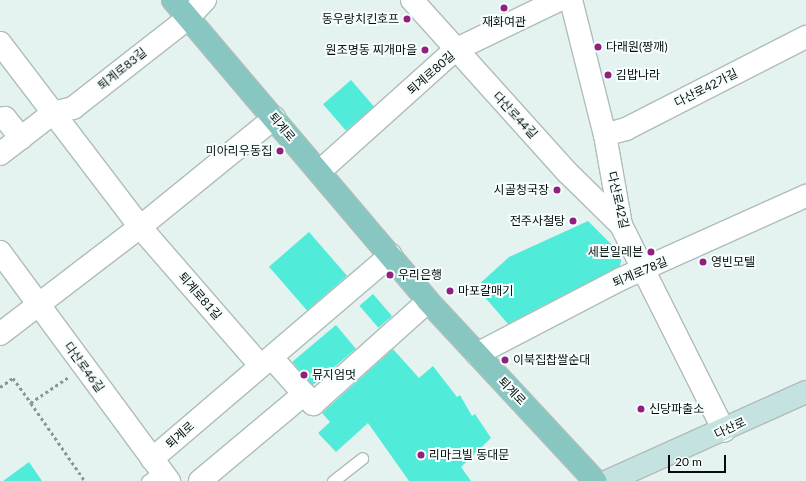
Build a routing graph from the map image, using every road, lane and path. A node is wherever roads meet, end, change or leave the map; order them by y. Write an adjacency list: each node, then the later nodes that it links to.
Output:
1 (173, 0): 6 (main road, 퇴계로)
2 (205, 0): 6 (street, 퇴계로83길)
3 (412, 0): 9 (street, 다산로44길)
4 (559, 0): 9 (street, 퇴계로80길)
5 (571, 0): 13 (street, 다산로42길)
6 (188, 18): 10 (street, 퇴계로83길); 12 (main road, 퇴계로)
7 (806, 37): 13 (street, 다산로42가길)
8 (0, 43): 10 (street)
9 (455, 50): 16 (street, 퇴계로80길); 18 (street, 다산로44길)
10 (53, 113): 14 (street, 퇴계로83길); 19 (street, 퇴계로81길)
11 (0, 118): 14 (street)
12 (274, 118): 16 (main road, 퇴계로); 19 (street)
13 (605, 135): 18 (street, 다산로42길)
14 (21, 138): 15 (street, 퇴계로83길)
15 (0, 154)
16 (320, 171): 21 (main road, 퇴계로)
17 (806, 196): 22 (street, 퇴계로78길)
18 (621, 225): 22 (street, 다산로42길)
19 (140, 227): 24 (street); 27 (street, 퇴계로81길)
20 (0, 252): 24 (street, 다산로46길)
21 (391, 255): 23 (main road, 퇴계로); 27 (street, 퇴계로)
22 (645, 270): 26 (street, 퇴계로78길); 33 (street, 다산로42길)
23 (428, 301): 26 (main road, 퇴계로); 31 (street)
24 (39, 305): 25 (street); 35 (street, 다산로46길)
25 (0, 334)
26 (477, 354): 39 (main road, 퇴계로)
27 (266, 361): 31 (street, 퇴계로81길); 35 (street, 퇴계로)
28 (75, 373): 32 (path)
29 (0, 387): 32 (path)
30 (806, 392): 33 (main road, 다산로)
31 (308, 399): 37 (street)
32 (30, 403): 36 (path)
33 (724, 431): 40 (main road, 다산로)
34 (362, 458): 38 (lane)
35 (158, 475)
36 (85, 481)
37 (200, 481)
38 (333, 481)
39 (595, 481)
40 (608, 481)

